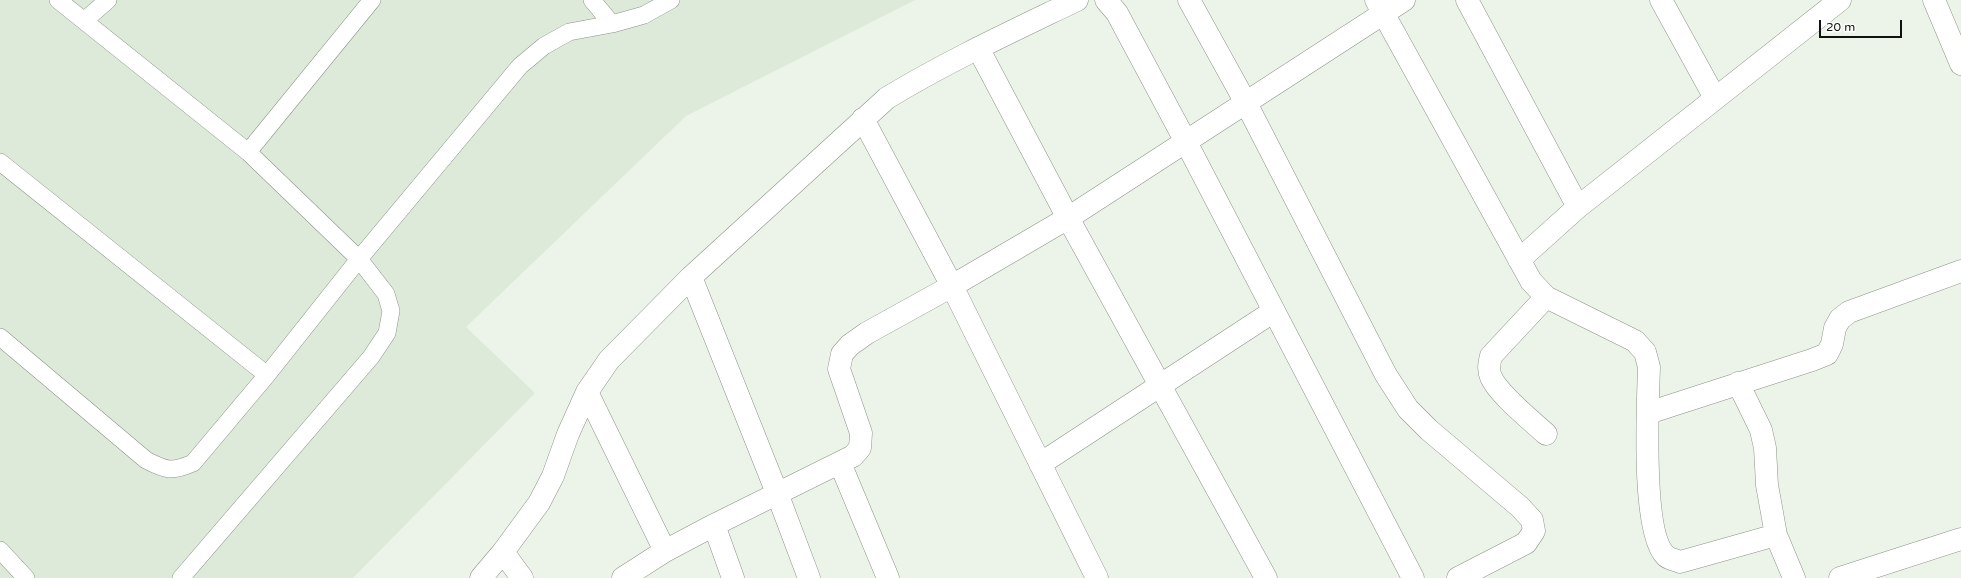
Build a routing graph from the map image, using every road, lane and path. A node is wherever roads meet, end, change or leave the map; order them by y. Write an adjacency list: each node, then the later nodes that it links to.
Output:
1 (58, 0): 15 (lane)
2 (108, 0): 15 (lane)
3 (372, 0): 23 (lane)
4 (592, 0): 16 (lane)
5 (671, 0): 16 (lane)
6 (1077, 0): 17 (street)
7 (1106, 0): 22 (street)
8 (1190, 0): 20 (street)
9 (1404, 0): 14 (street)
10 (1467, 0): 25 (street)
11 (1661, 0): 19 (street)
12 (1840, 0): 19 (street)
13 (1934, 0): 18 (street)
14 (1380, 7): 20 (street); 28 (street)
15 (85, 20): 23 (lane)
16 (612, 24): 27 (lane)
17 (978, 48): 21 (street); 26 (street)
18 (1961, 64)
19 (1715, 98): 25 (street)
20 (1246, 103): 22 (street); 62 (street)
21 (863, 119): 30 (street); 31 (street)
22 (1186, 142): 26 (street); 33 (street)
23 (248, 152): 27 (lane)
24 (0, 162): 35 (lane)
25 (1578, 208): 28 (street)
26 (1068, 218): 31 (street); 37 (street)
27 (359, 259): 35 (lane); 52 (lane)
28 (1518, 260): 32 (street)
29 (1961, 271): 36 (street)
30 (691, 277): 38 (street); 43 (street)
31 (952, 286): 41 (street); 42 (street)
32 (1546, 297): 39 (street); 40 (street)
33 (1274, 311): 37 (street); 61 (street)
34 (0, 337): 35 (lane)
35 (266, 375)
36 (1738, 383): 39 (street); 45 (street)
37 (1160, 387): 42 (street); 60 (street)
38 (587, 392): 48 (street); 49 (street)
39 (1648, 413): 45 (street)
40 (1546, 434)
41 (840, 463): 43 (street); 58 (street)
42 (1040, 464): 59 (street)
43 (777, 493): 44 (street); 57 (street)
44 (714, 525): 48 (street); 56 (street)
45 (1776, 535): 63 (street)
46 (1961, 539): 64 (street)
47 (0, 550): 51 (lane)
48 (665, 551): 50 (street)
49 (503, 552): 53 (street); 54 (street)
50 (648, 571): 55 (street)
51 (26, 578)
52 (181, 578)
53 (480, 578)
54 (522, 578)
55 (623, 578)
56 (733, 578)
57 (809, 578)
58 (888, 578)
59 (1097, 578)
60 (1266, 578)
61 (1413, 578)
62 (1458, 578)
63 (1794, 578)
64 (1840, 578)

